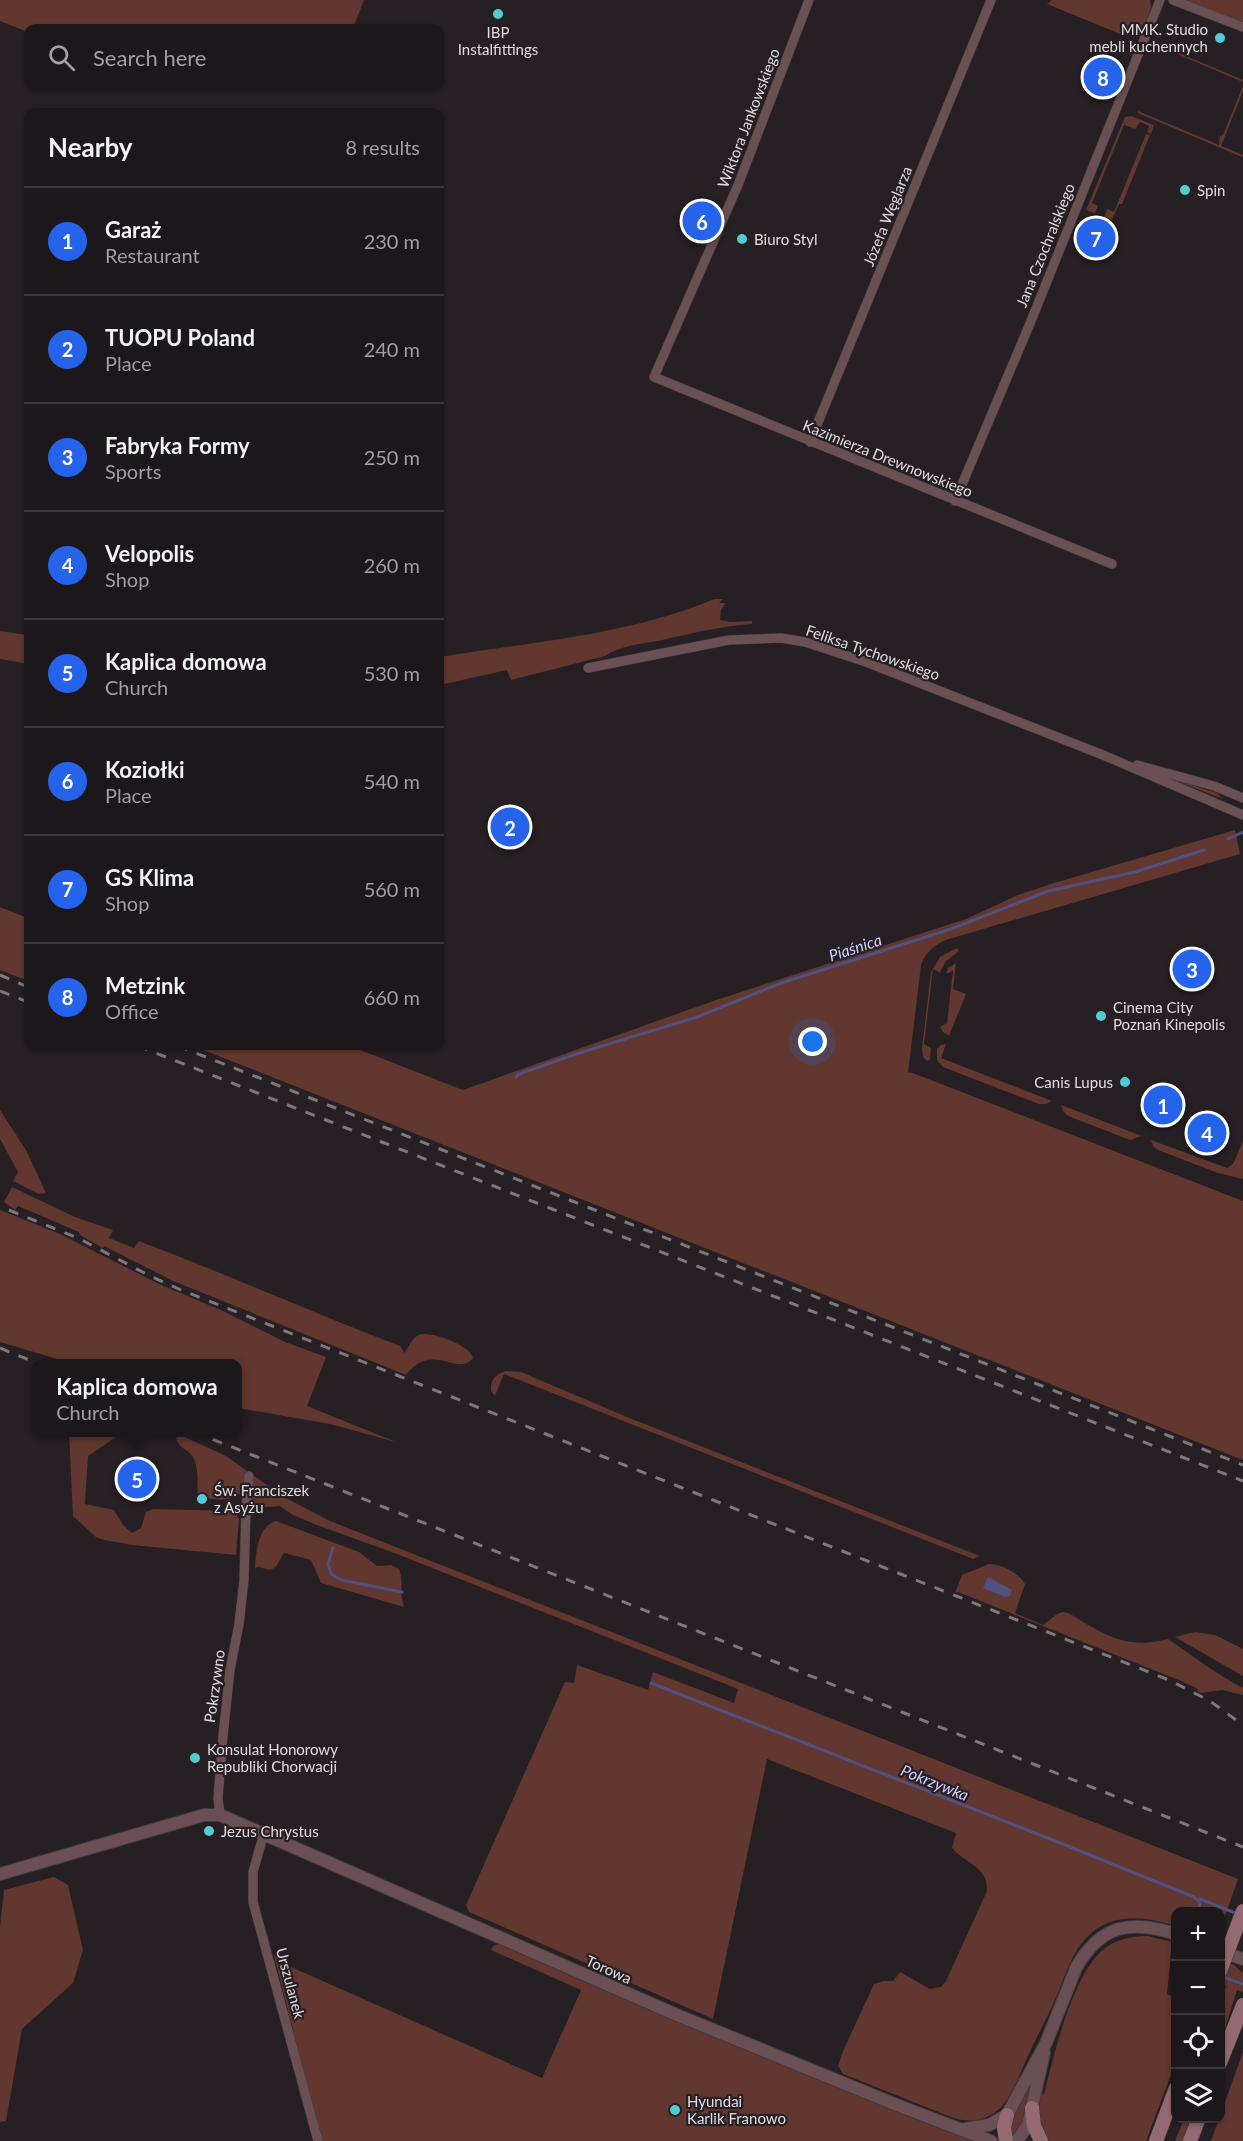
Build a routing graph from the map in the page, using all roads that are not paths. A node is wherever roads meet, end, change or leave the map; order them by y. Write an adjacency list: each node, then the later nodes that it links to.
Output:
1 (809, 0): 6 (street, Wiktora Jankowskiego)
2 (991, 0): 7 (street, Józefa Węglarza)
3 (1160, 0): 8 (street, Jana Czochralskiego)
4 (1173, 0): 5 (street)
5 (1243, 27)
6 (654, 377): 7 (street, Kazimierza Drewnowskiego)
7 (810, 442): 8 (street, Kazimierza Drewnowskiego)
8 (955, 501): 9 (street, Kazimierza Drewnowskiego)
9 (1112, 564)
10 (588, 668): 11 (street, Feliksa Tychowskiego)
11 (1102, 755): 12 (street, Feliksa Tychowskiego); 13 (street, Feliksa Tychowskiego)
12 (1239, 796): 13 (street)
13 (1231, 810): 14 (street, Feliksa Tychowskiego)
14 (1243, 815)
15 (249, 1476): 16 (street, Pokrzywno)
16 (220, 1815): 17 (street, Torowa); 18 (street)
17 (264, 1833): 32 (street, Torowa); 33 (street, Urszulanek)
18 (0, 1874)
19 (1243, 1911): 23 (main road, bridge)
20 (1171, 1932): 25 (street)
21 (1225, 1952): 22 (street)
22 (1243, 1959)
23 (1225, 1961)
24 (1242, 2008): 26 (main road)
25 (1046, 2043): 28 (street); 29 (street)
26 (1225, 2053)
27 (1171, 2100): 38 (main road)
28 (1032, 2108): 36 (street); 37 (main road)
29 (1006, 2115): 32 (street); 35 (main road)
30 (1197, 2123): 39 (main road)
31 (1203, 2123): 40 (main road)
32 (957, 2128): 34 (street, Torowa)
33 (318, 2141)
34 (991, 2141)
35 (1006, 2141)
36 (1017, 2141)
37 (1041, 2141)
38 (1154, 2141)
39 (1190, 2141)
40 (1198, 2141)

